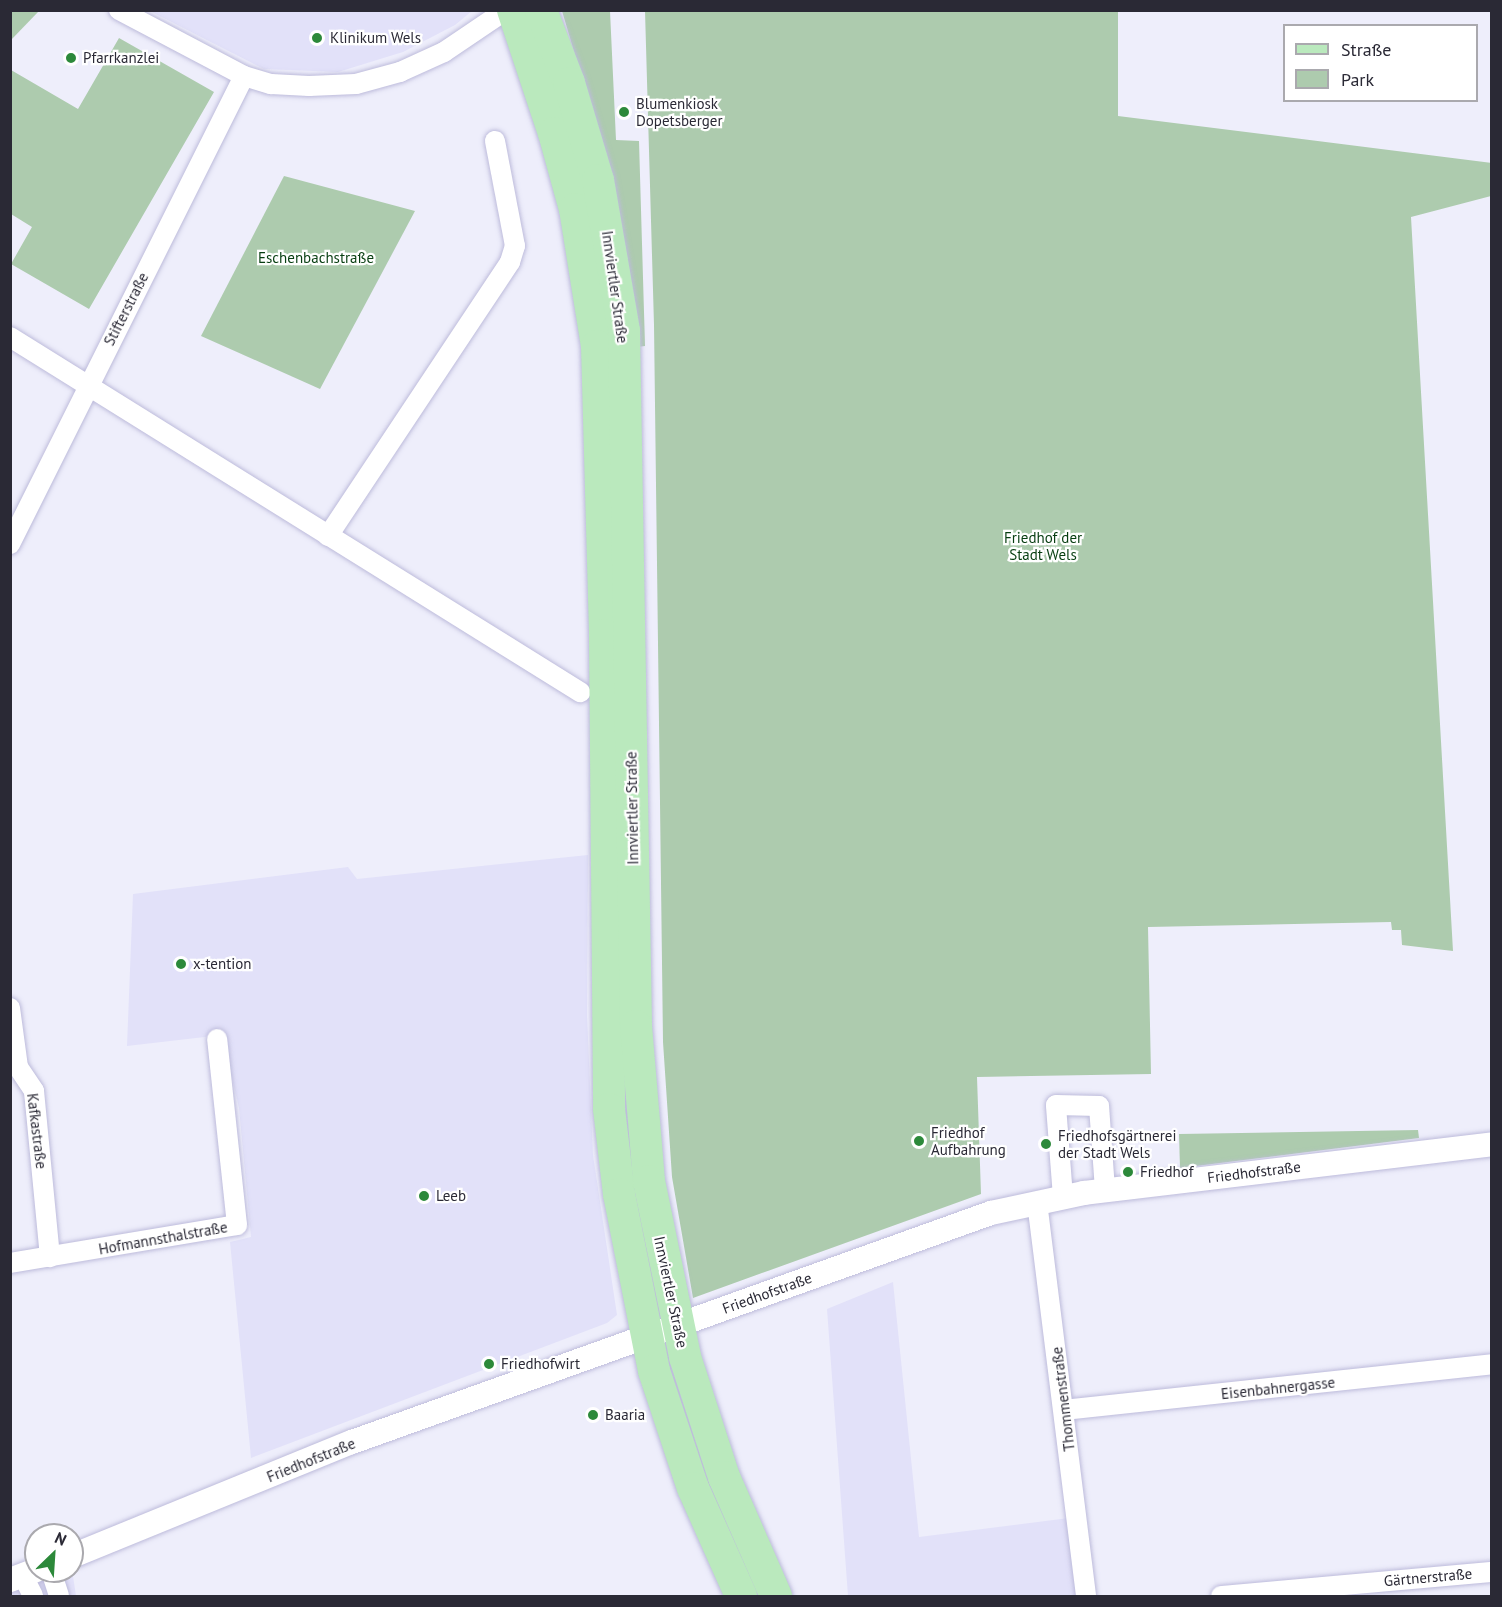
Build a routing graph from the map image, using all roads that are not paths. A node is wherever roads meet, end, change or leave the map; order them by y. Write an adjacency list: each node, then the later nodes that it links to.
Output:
1 (119, 10): 5 (street)
2 (506, 10): 5 (street)
3 (513, 10): 21 (main road, Innviertler Straße)
4 (541, 10): 20 (main road, Innviertler Straße)
5 (244, 76): 8 (street, Stifterstraße)
6 (495, 141): 9 (street)
7 (10, 337): 8 (street)
8 (87, 386): 9 (street); 10 (street, Stifterstraße)
9 (328, 536): 11 (street)
10 (10, 544)
11 (580, 692)
12 (10, 1008): 18 (street, Kafkastraße)
13 (217, 1039): 18 (street, Hofmannsthalstraße)
14 (1491, 1144): 15 (street, Friedhofstraße)
15 (1105, 1191): 16 (street, Friedhofstraße); 16 (street)
16 (1063, 1197): 17 (street, Friedhofstraße)
17 (1037, 1202): 20 (street, Friedhofstraße); 23 (street, Thommenstraße)
18 (50, 1257): 19 (street, Hofmannsthalstraße)
19 (10, 1263)
20 (678, 1326): 21 (street, Friedhofstraße); 27 (main road, Innviertler Straße)
21 (645, 1337): 24 (street, Friedhofstraße); 26 (main road, Innviertler Straße)
22 (1491, 1364): 23 (street, Eisenbahnergasse)
23 (1064, 1410): 28 (street, Thommenstraße)
24 (84, 1551)
25 (1491, 1572): 29 (street, Gärtnerstraße)
26 (741, 1596)
27 (776, 1596)
28 (1086, 1596)
29 (1221, 1596)

